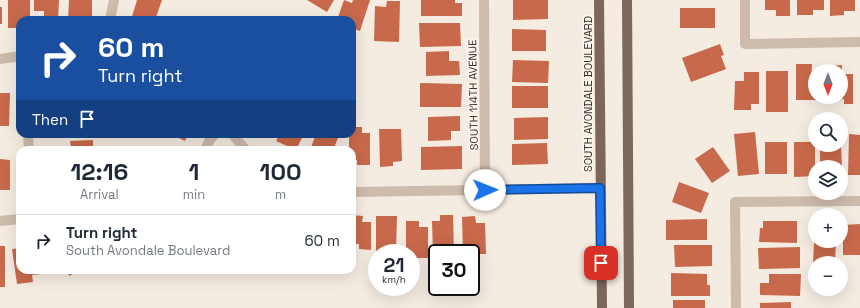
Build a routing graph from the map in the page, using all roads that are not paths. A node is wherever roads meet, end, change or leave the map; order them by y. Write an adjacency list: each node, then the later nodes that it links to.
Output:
1 (114, 0): 6 (street)
2 (484, 0): 13 (street, SOUTH 114TH AVENUE)
3 (599, 0): 12 (main road, SOUTH AVONDALE BOULEVARD)
4 (627, 0): 19 (main road)
5 (745, 0): 7 (street)
6 (111, 16)
7 (860, 42)
8 (16, 57): 9 (street)
9 (0, 59)
10 (236, 138): 11 (street)
11 (242, 146)
12 (600, 188): 13 (street); 18 (main road, SOUTH AVONDALE BOULEVARD)
13 (485, 190): 14 (street)
14 (356, 192)
15 (860, 201): 20 (street)
16 (16, 219): 17 (street)
17 (0, 220)
18 (602, 308)
19 (629, 308)
20 (736, 308)

